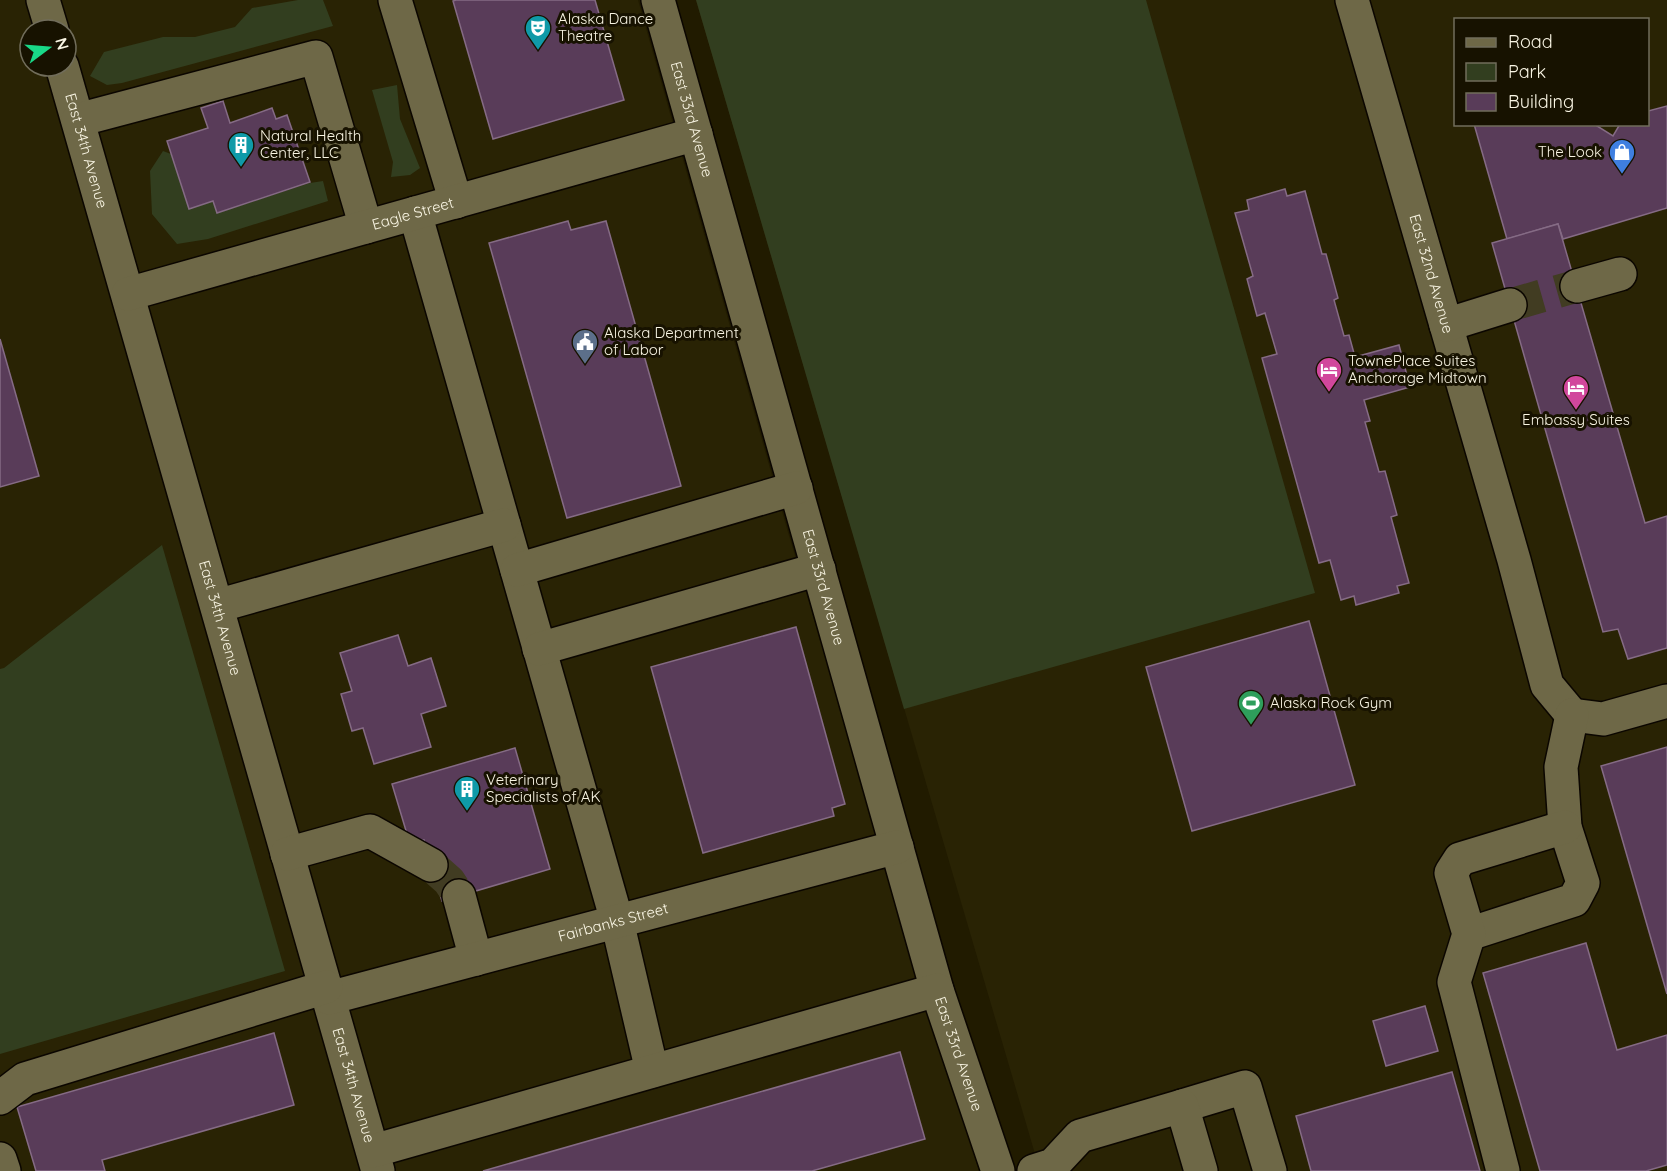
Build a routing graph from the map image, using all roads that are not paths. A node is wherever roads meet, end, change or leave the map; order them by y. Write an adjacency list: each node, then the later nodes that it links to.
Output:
1 (43, 0): 5 (street)
2 (395, 0): 9 (street)
3 (658, 0): 8 (street, East 33rd Avenue)
4 (1352, 0): 16 (street, East 32nd Avenue)
5 (48, 18)
6 (66, 78): 7 (street, East 34th Avenue)
7 (78, 120): 11 (street); 14 (street, East 34th Avenue)
8 (696, 134): 9 (street, Eagle Street); 17 (street, East 33rd Avenue)
9 (456, 202): 10 (street, Eagle Street)
10 (415, 213): 11 (street, Eagle Street); 18 (street)
11 (366, 227): 14 (street, Eagle Street)
12 (1620, 274): 13 (street)
13 (1577, 286)
14 (128, 294): 21 (street, East 34th Avenue)
15 (1510, 306): 16 (street)
16 (1446, 325): 24 (street, East 32nd Avenue)
17 (796, 488): 19 (street, East 33rd Avenue); 20 (street)
18 (504, 525): 20 (street); 21 (street)
19 (819, 569): 22 (street); 26 (street, East 33rd Avenue)
20 (517, 570): 22 (street)
21 (217, 606): 27 (street, East 34th Avenue)
22 (539, 649): 30 (street)
23 (1667, 701): 24 (street)
24 (1572, 715): 25 (street)
25 (1565, 826): 31 (street); 31 (street)
26 (897, 847): 30 (street, Fairbanks Street); 33 (street, East 33rd Avenue)
27 (288, 854): 28 (street); 34 (street, East 34th Avenue)
28 (431, 865)
29 (459, 896): 32 (street)
30 (617, 921): 32 (street, Fairbanks Street); 35 (street)
31 (1469, 934): 45 (street)
32 (476, 959): 34 (street, Fairbanks Street)
33 (937, 990): 35 (street); 41 (street, East 33rd Avenue)
34 (327, 993): 36 (street, Fairbanks Street); 39 (street, East 34th Avenue)
35 (652, 1071): 39 (street)
36 (0, 1098)
37 (1182, 1106): 42 (street); 43 (street); 44 (street)
38 (0, 1160): 40 (street)
39 (376, 1161)
40 (3, 1171)
41 (998, 1171)
42 (1034, 1171)
43 (1201, 1171)
44 (1270, 1171)
45 (1503, 1171)

